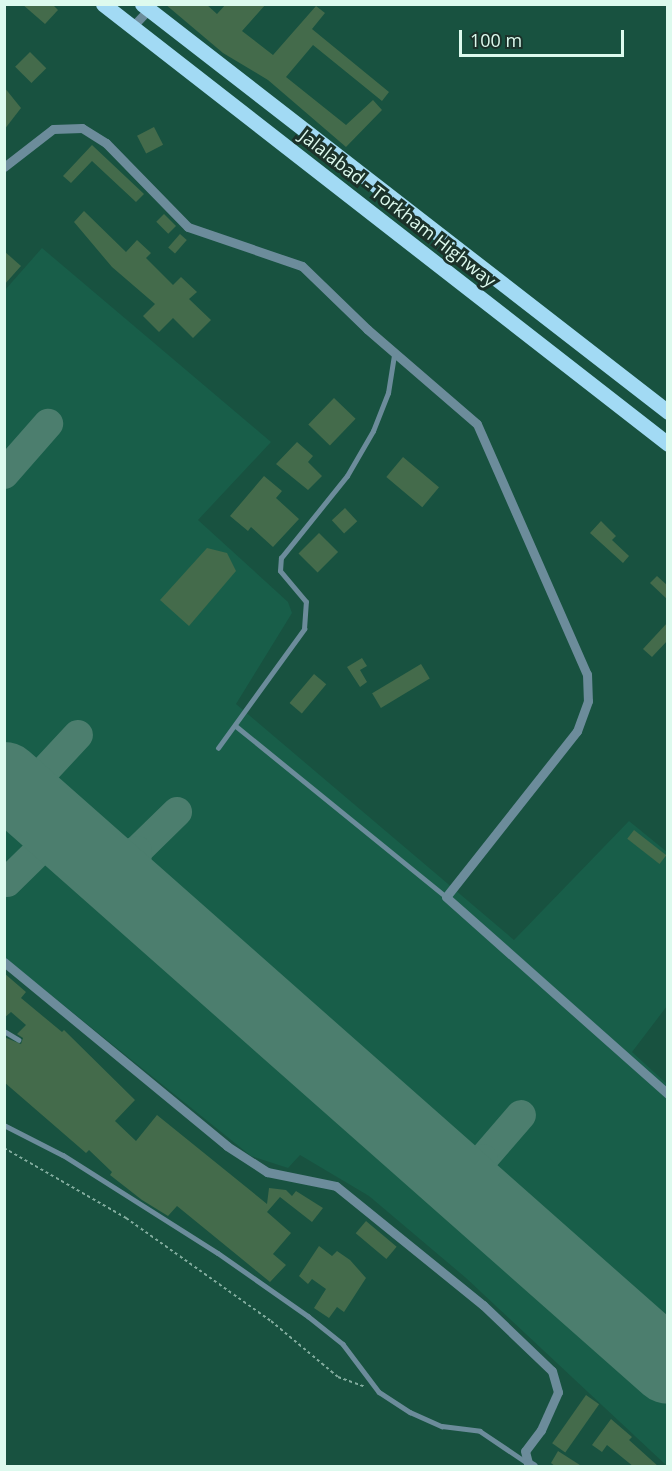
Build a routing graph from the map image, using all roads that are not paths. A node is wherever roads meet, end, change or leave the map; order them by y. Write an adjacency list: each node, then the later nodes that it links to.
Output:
1 (104, 4): 3 (highway, Jalalabad - Torkham Highway)
2 (148, 6): 3 (street); 6 (highway, Jalalabad - Torkham Highway)
3 (134, 25): 7 (highway, Jalalabad - Torkham Highway)
4 (4, 167): 5 (street)
5 (394, 353): 8 (lane); 10 (street)
6 (668, 412)
7 (668, 444)
8 (236, 726): 9 (lane); 10 (lane)
9 (218, 748)
10 (446, 897): 14 (street)
11 (4, 962): 16 (street)
12 (4, 1030): 13 (lane)
13 (19, 1040)
14 (668, 1094)
15 (4, 1125): 16 (lane)
16 (530, 1465)

